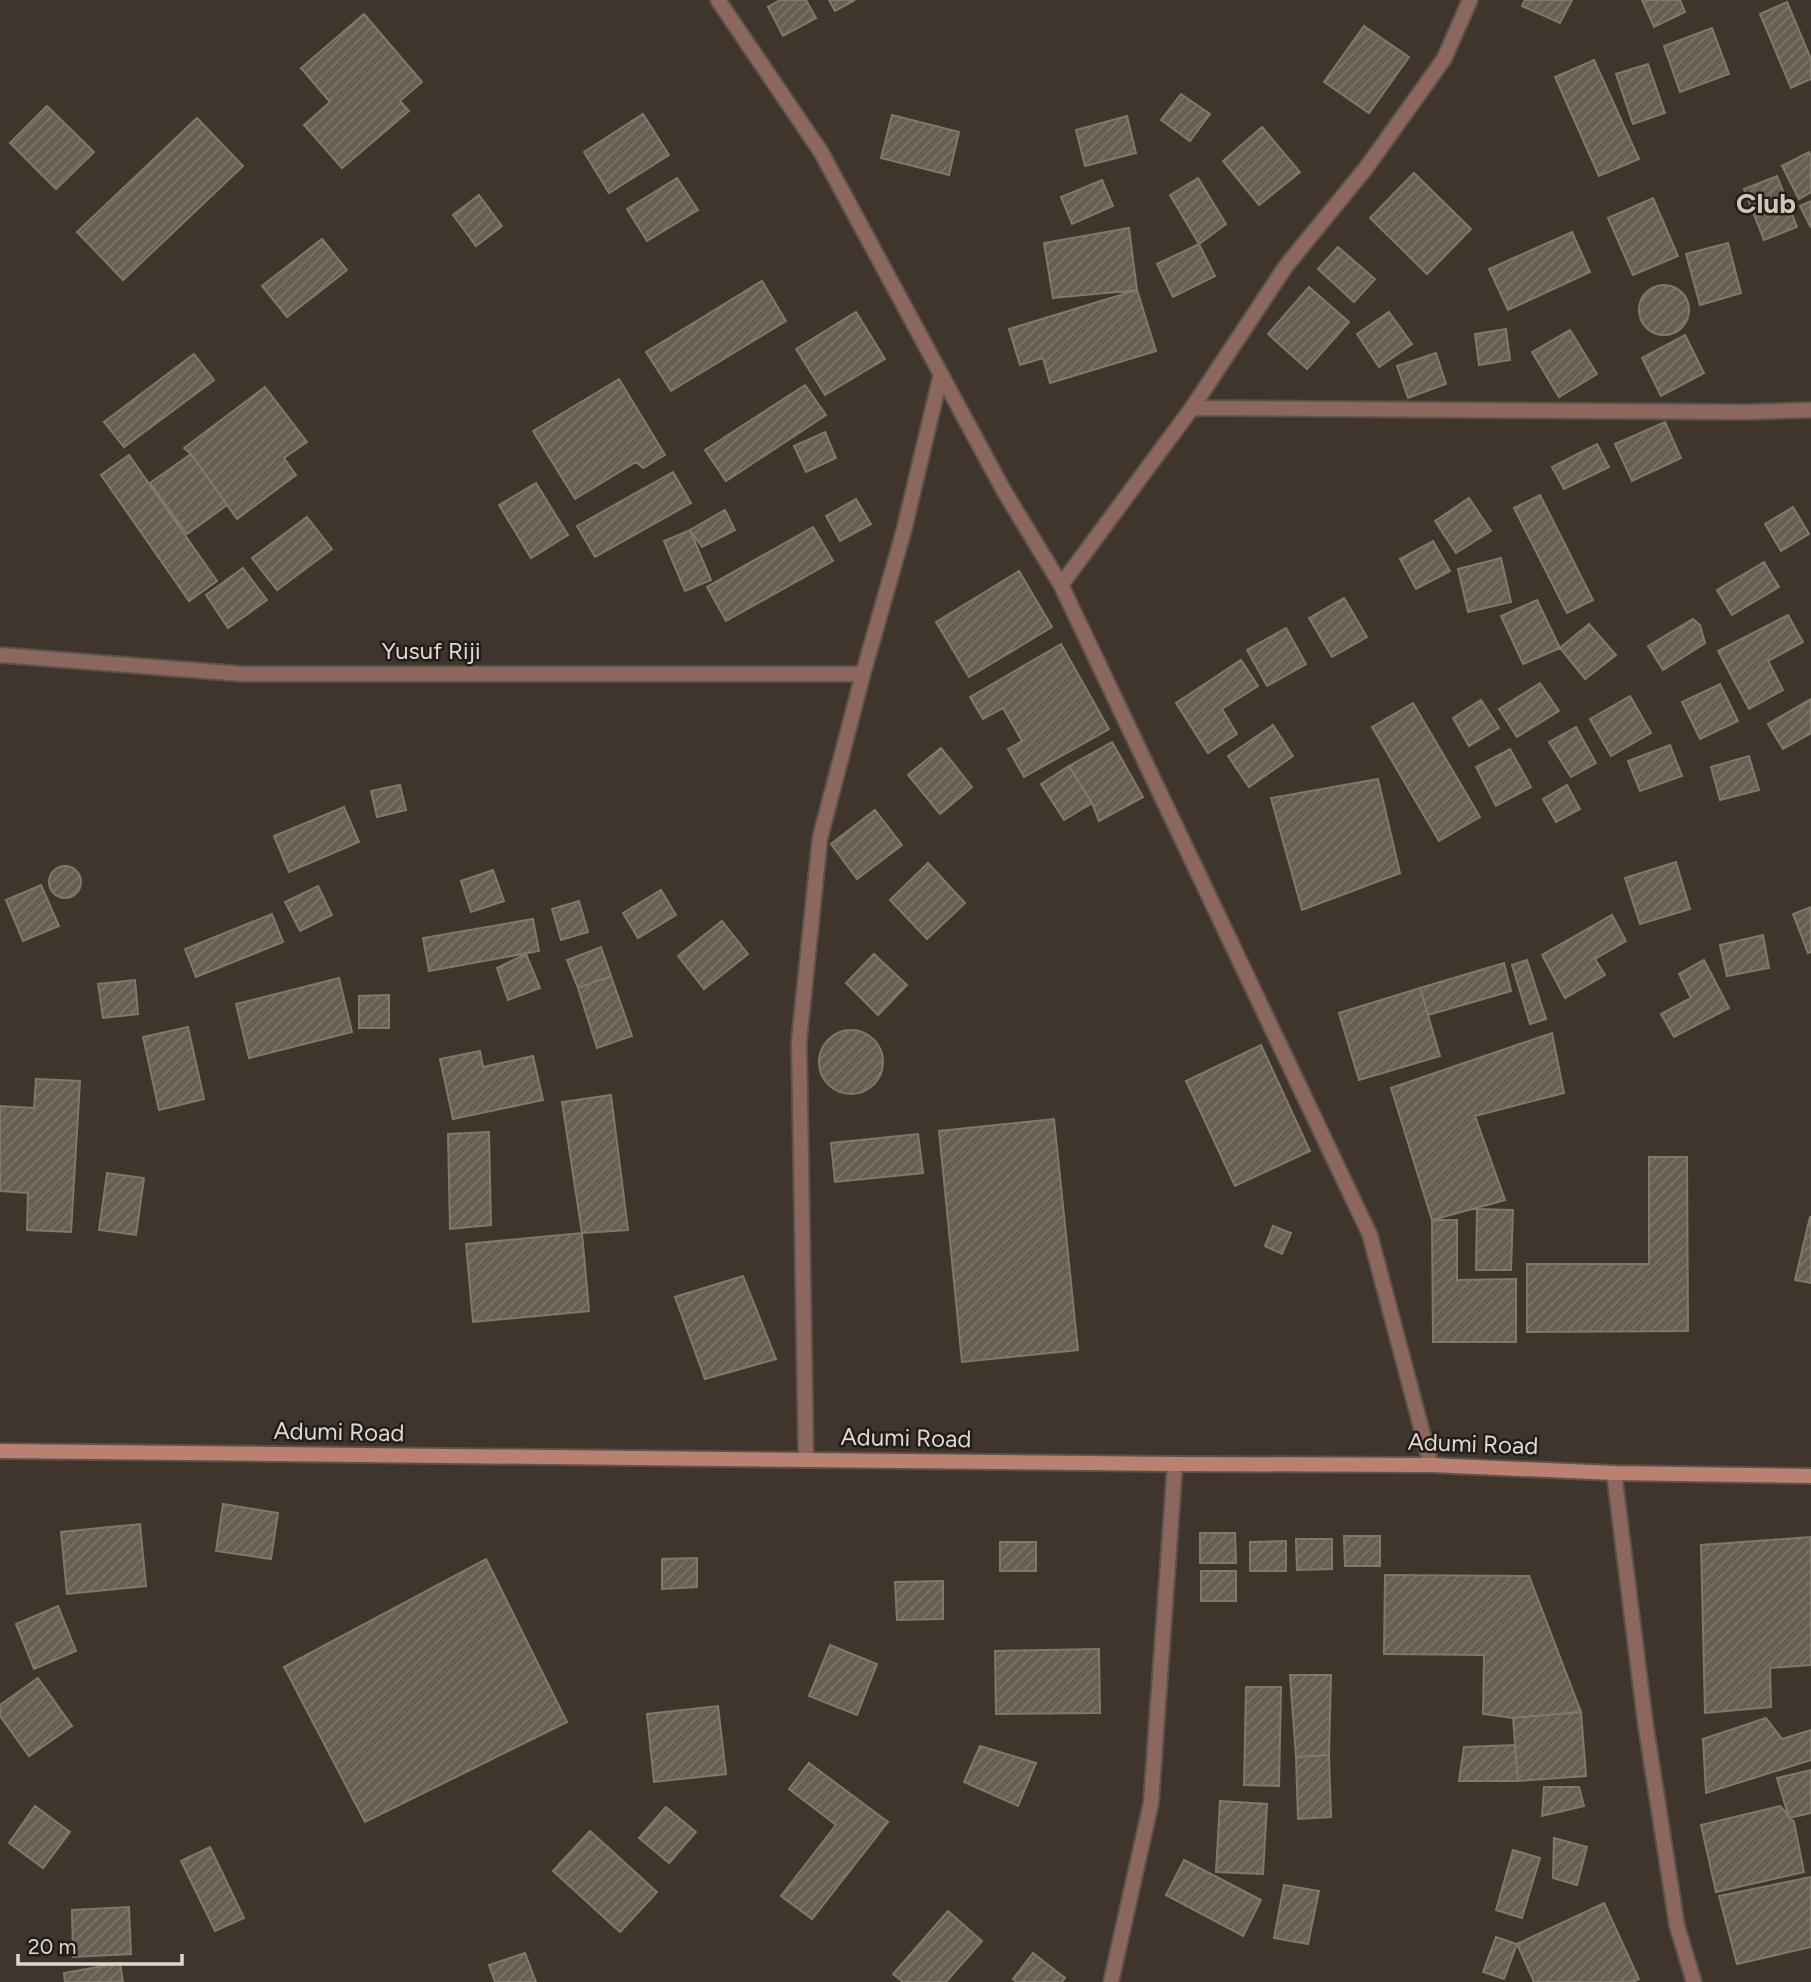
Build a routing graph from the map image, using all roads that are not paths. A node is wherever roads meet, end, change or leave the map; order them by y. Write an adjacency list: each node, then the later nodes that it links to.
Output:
1 (718, 0): 3 (street)
2 (1470, 0): 4 (street)
3 (941, 374): 6 (street); 8 (street)
4 (1192, 408): 5 (street); 6 (street)
5 (1811, 410)
6 (1061, 585): 12 (street)
7 (0, 655): 8 (street, Yusuf Riji)
8 (863, 674): 10 (street)
9 (0, 1451): 10 (main road, Adumi Road)
10 (806, 1460): 11 (main road, Adumi Road)
11 (1175, 1464): 12 (main road, Adumi Road); 15 (street)
12 (1431, 1465): 13 (main road, Adumi Road)
13 (1614, 1473): 14 (main road, Adumi Road); 16 (street)
14 (1811, 1476)
15 (1111, 1982)
16 (1694, 1982)

